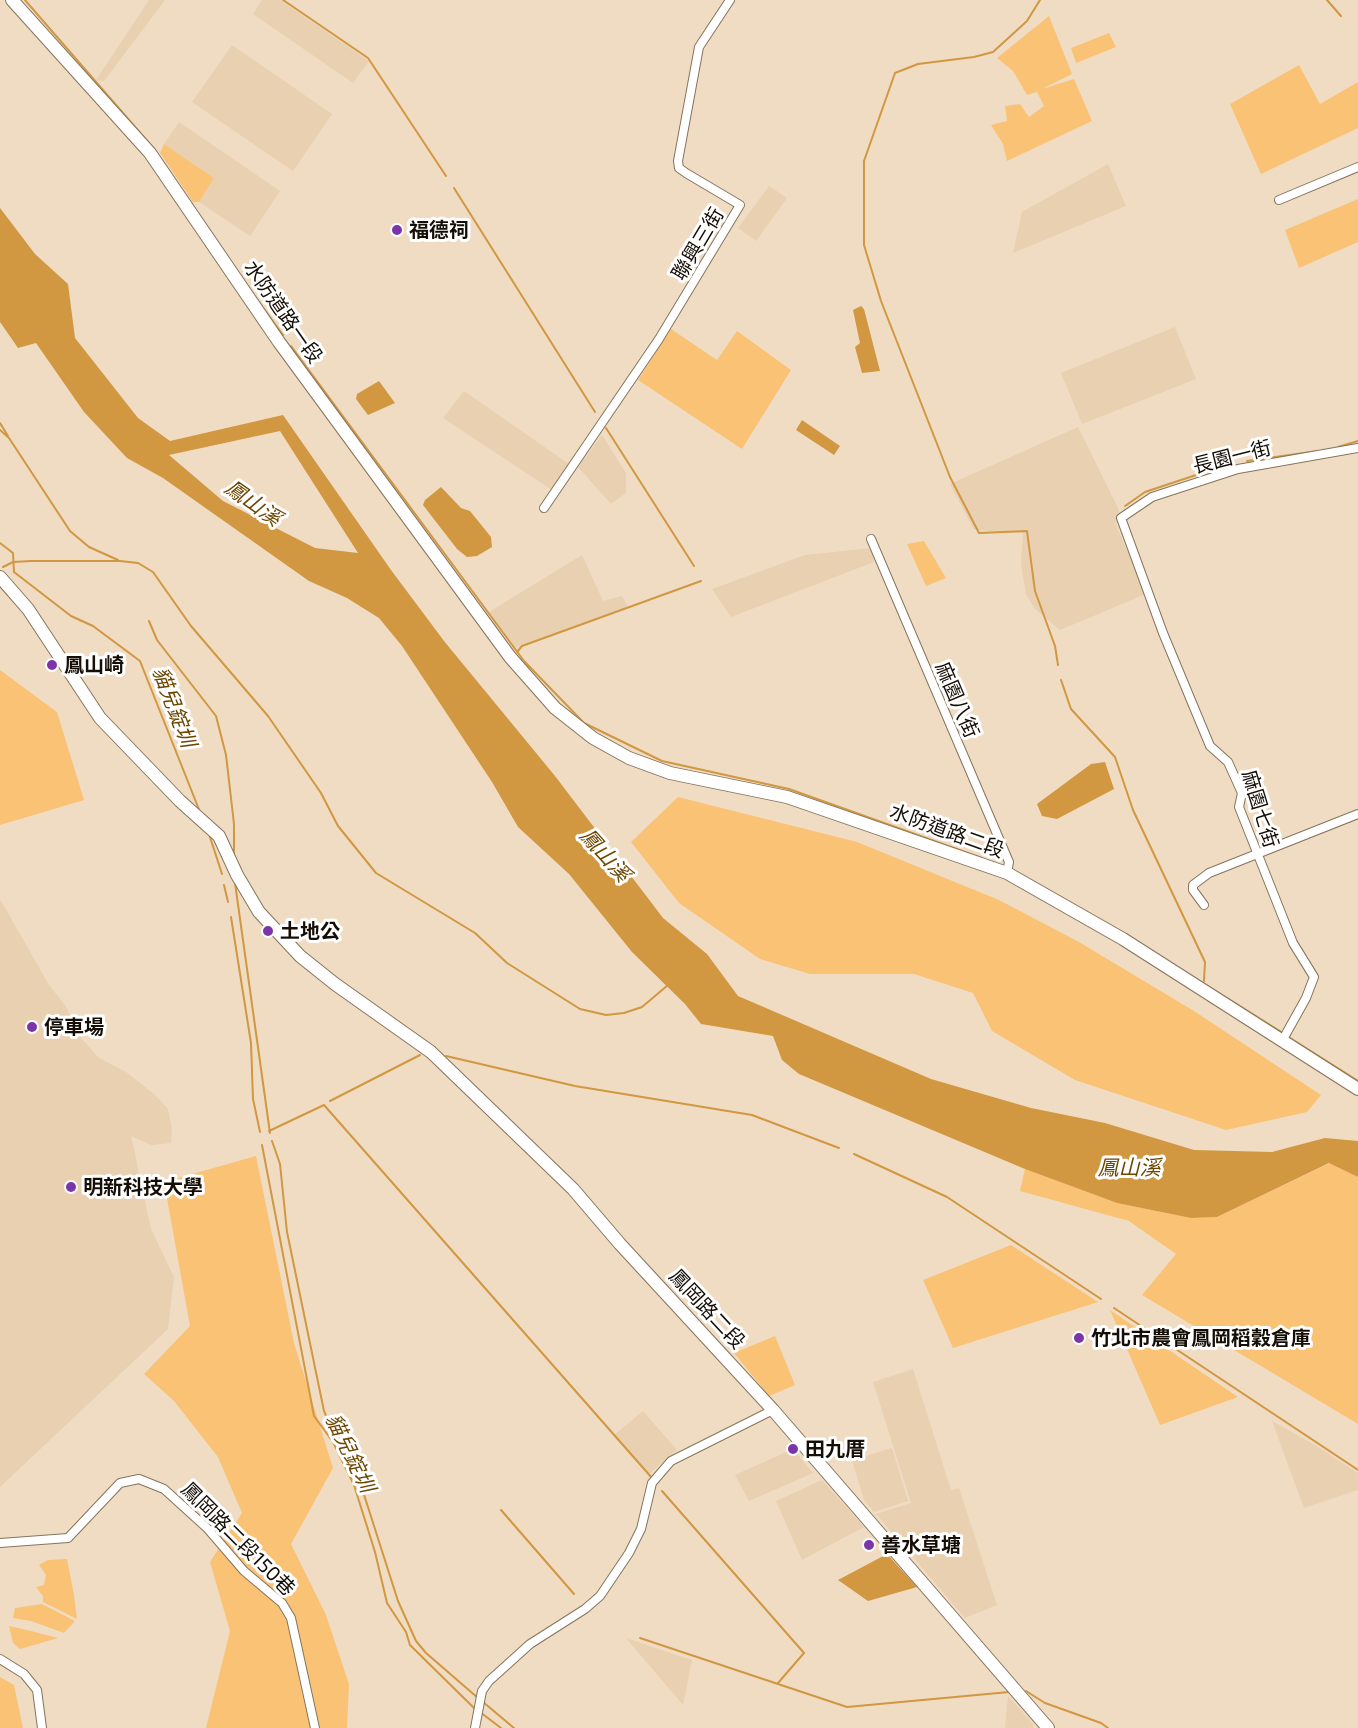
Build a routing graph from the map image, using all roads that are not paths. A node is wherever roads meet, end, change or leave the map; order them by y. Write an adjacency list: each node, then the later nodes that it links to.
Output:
1 (12, 0): 10 (street, 水防道路一段)
2 (730, 0): 6 (street, 聯興三街)
3 (1358, 167): 4 (street)
4 (1279, 200)
5 (1358, 448): 7 (street, 長園一街)
6 (544, 508)
7 (1121, 519): 12 (street, 麻園七街)
8 (871, 539): 13 (street, 麻園八街)
9 (0, 577): 17 (street, 鳳岡路二段)
10 (510, 657): 13 (street, 水防道路二段)
11 (1358, 814): 12 (street)
12 (1257, 855): 14 (street); 15 (street, 麻園七街)
13 (1008, 867): 15 (street, 水防道路二段)
14 (1204, 905)
15 (1284, 1036): 16 (street, 水防道路二段)
16 (1358, 1089)
17 (773, 1410): 22 (street); 23 (street, 鳳岡路二段)
18 (0, 1543): 21 (street, 鳳岡路二段150巷)
19 (0, 1659): 20 (street)
20 (42, 1728)
21 (315, 1728)
22 (475, 1728)
23 (1048, 1728)

